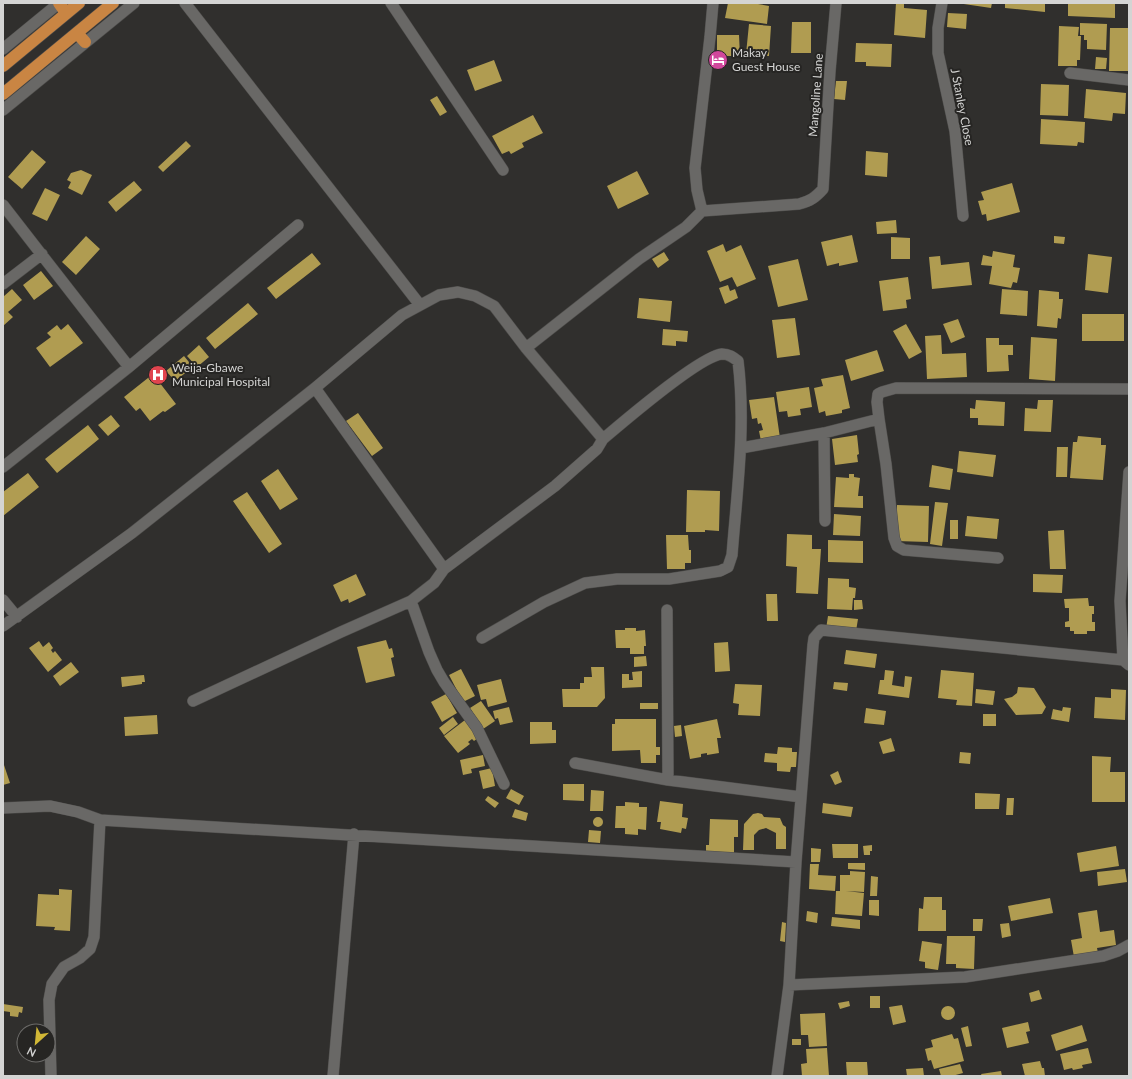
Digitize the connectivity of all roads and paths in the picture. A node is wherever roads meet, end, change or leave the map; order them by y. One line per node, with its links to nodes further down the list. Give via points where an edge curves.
1 (59, 3): 10 (highway); 13 (street)
2 (79, 3): 10 (highway)
3 (113, 3): 11 (highway)
4 (134, 3): 12 (street)
5 (185, 3): 26 (street)
6 (391, 3): 19 (street)
7 (713, 3): 21 (street, via 695,168)
8 (836, 3): 21 (street, Mangoline Lane, via 823,189 816,198 799,204)
9 (942, 3): 22 (street, J Stanley Close, via 938,53 955,131)
10 (66, 13): 14 (highway)
11 (77, 33): 12 (highway); 17 (highway)
12 (85, 42): 18 (street)
13 (3, 49)
14 (3, 66)
15 (1070, 73): 16 (street)
16 (1129, 80)
17 (3, 94)
18 (3, 110)
19 (503, 170)
20 (3, 205): 24 (street)
21 (702, 211): 27 (street, via 686,227 639,259)
22 (963, 216)
23 (298, 225): 28 (street)
24 (42, 254): 25 (street); 28 (street)
25 (3, 284)
26 (420, 305): 27 (street, via 439,295 458,292 475,296 494,306); 29 (street, via 402,315)
27 (526, 348): 33 (street)
28 (129, 366): 35 (street)
29 (315, 388): 39 (street); 43 (street, via 132,533)
30 (1129, 389): 31 (street, via 896,388 878,394 876,402)
31 (880, 419): 32 (street); 38 (street, via 897,546 904,550)
32 (824, 433): 34 (street); 37 (street)
33 (603, 439): 34 (street, via 684,374 721,354 738,361); 39 (street, via 597,449 555,486)
34 (740, 448): 45 (street, via 732,555 728,567 720,571 669,579 617,579 585,583 544,602)
35 (3, 467)
36 (1129, 472): 46 (street, via 1120,600)
37 (825, 521)
38 (998, 558)
39 (444, 569): 41 (street, via 434,583)
40 (3, 600): 43 (street)
41 (410, 601): 47 (street); 50 (street, via 437,670 477,728)
42 (667, 610): 49 (street)
43 (17, 617): 44 (street)
44 (3, 626)
45 (482, 638)
46 (1126, 662): 51 (street, via 821,630 812,645)
47 (193, 701)
48 (575, 764): 49 (street)
49 (668, 780): 51 (street)
50 (504, 784)
51 (801, 797): 55 (street)
52 (3, 808): 53 (street, via 50,806)
53 (100, 820): 54 (street); 58 (street, via 94,937 90,950 64,967 52,984 49,1000)
54 (354, 834): 55 (street); 59 (street)
55 (796, 862): 57 (street)
56 (1129, 945): 57 (street, via 1104,956 965,977)
57 (789, 985): 60 (street)
58 (51, 1076)
59 (333, 1076)
60 (776, 1076)

